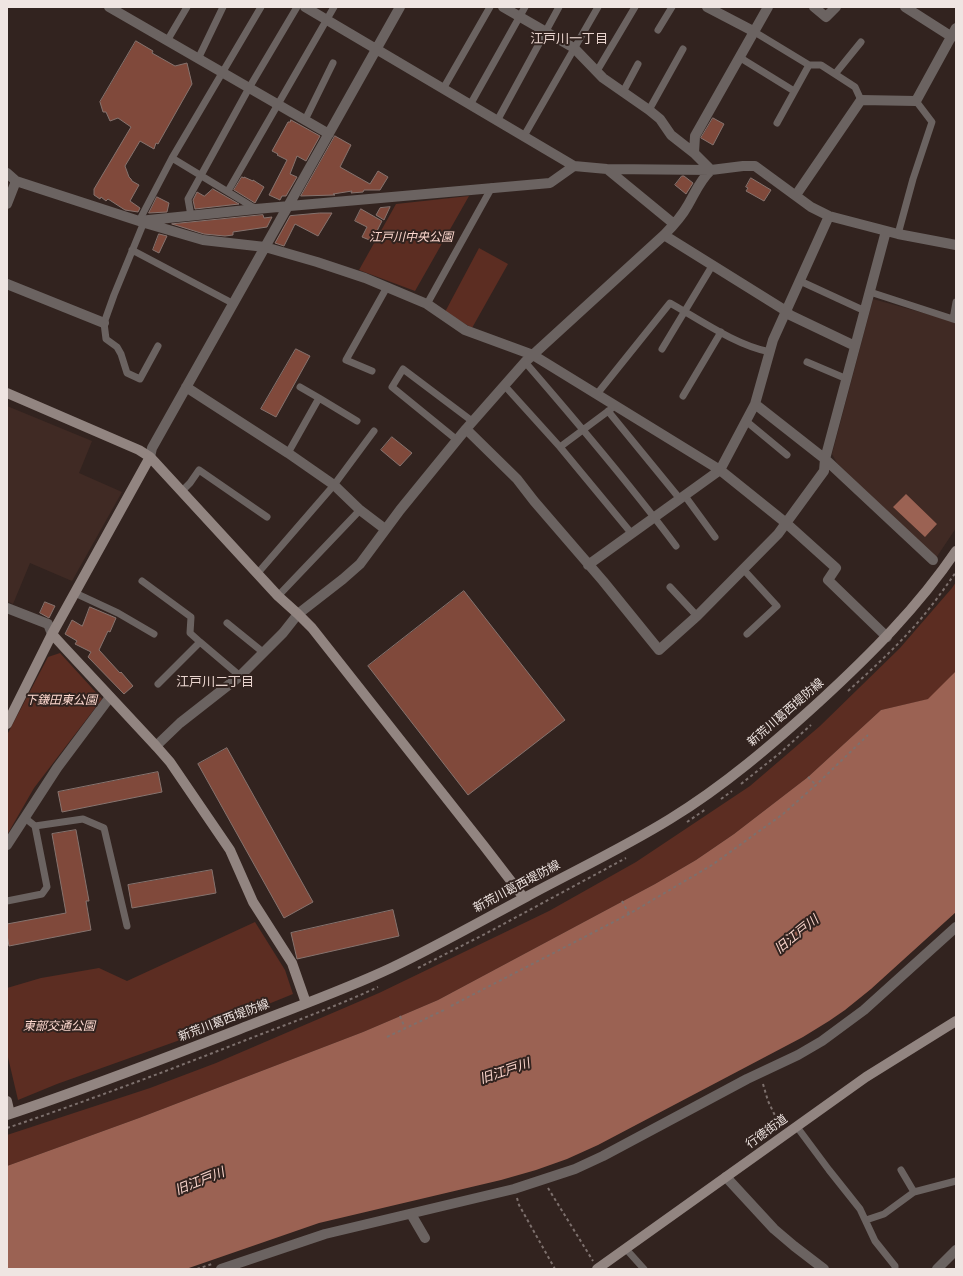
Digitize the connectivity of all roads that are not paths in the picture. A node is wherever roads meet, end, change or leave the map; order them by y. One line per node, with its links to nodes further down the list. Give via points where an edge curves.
1 (187, 7): 27 (lane)
2 (223, 7): 33 (lane)
3 (261, 7): 38 (lane)
4 (297, 7): 40 (lane)
5 (304, 7): 22 (street)
6 (334, 7): 22 (lane)
7 (400, 7): 31 (street)
8 (490, 7): 41 (lane)
9 (503, 7): 21 (street)
10 (525, 7): 21 (lane)
11 (559, 7): 24 (lane)
12 (598, 7): 29 (lane)
13 (635, 7): 37 (lane)
14 (672, 7): 23 (lane)
15 (708, 7): 25 (street)
16 (768, 7): 25 (street)
17 (814, 7): 18 (street, via 826,17)
18 (836, 7)
19 (905, 7): 26 (street)
20 (112, 8): 27 (street)
21 (520, 17): 24 (street); 47 (lane)
22 (326, 20): 31 (street); 46 (lane)
23 (658, 30)
24 (545, 31): 29 (street); 50 (lane)
25 (753, 31): 32 (street); 36 (lane)
26 (954, 35): 45 (street)
27 (167, 40): 33 (street)
28 (861, 42): 39 (lane)
29 (574, 48): 37 (street); 53 (lane)
30 (683, 49): 48 (lane)
31 (376, 50): 41 (street); 52 (street)
32 (739, 57): 42 (lane); 54 (street, via 694,136)
33 (198, 59): 38 (street)
34 (333, 63): 49 (lane)
35 (638, 64): 43 (lane)
36 (809, 64): 39 (lane, via 821,65); 42 (lane)
37 (597, 71): 43 (street)
38 (222, 72): 40 (street); 55 (lane)
39 (835, 74): 44 (lane, via 855,87)
40 (249, 88): 46 (street); 60 (lane)
41 (443, 89): 47 (street)
42 (794, 91): 51 (lane)
43 (623, 92): 48 (street)
44 (861, 100): 45 (street); 64 (street)
45 (916, 101): 73 (lane, via 932,122)
46 (278, 104): 49 (street); 63 (lane)
47 (470, 105): 50 (street)
48 (648, 110): 54 (street, via 660,119 671,135)
49 (305, 120): 52 (street)
50 (497, 120): 53 (street)
51 (777, 123)
52 (329, 134): 66 (street)
53 (524, 136): 56 (street)
54 (694, 153): 58 (street)
55 (172, 158): 60 (lane); 70 (lane)
56 (574, 166): 57 (street); 62 (street, via 550,183)
57 (607, 169): 58 (street); 71 (street)
58 (711, 170): 64 (street, via 755,166); 71 (street, via 704,176 687,207)
59 (7, 173): 61 (street)
60 (201, 176): 63 (lane); 68 (lane, via 188,199)
61 (16, 181): 65 (street); 70 (street)
62 (492, 188): 66 (street); 85 (lane)
63 (228, 191): 67 (lane)
64 (796, 195): 69 (street, via 811,207)
65 (7, 204)
66 (288, 206): 67 (street); 76 (street)
67 (256, 208): 68 (street)
68 (191, 216): 70 (street)
69 (830, 216): 72 (street); 79 (street)
70 (142, 222): 76 (street, via 203,240); 77 (lane)
71 (674, 224): 74 (street)
72 (886, 231): 73 (street); 82 (street)
73 (898, 234): 75 (street)
74 (664, 235): 78 (street); 96 (street)
75 (956, 245)
76 (265, 247): 81 (street); 84 (street)
77 (132, 250): 84 (lane); 90 (lane)
78 (712, 266): 86 (street); 88 (lane)
79 (800, 281): 86 (street); 87 (lane)
80 (7, 284): 90 (street)
81 (387, 287): 85 (street); 98 (lane, via 346,360)
82 (870, 292): 87 (street); 89 (lane)
83 (956, 302): 89 (lane)
84 (234, 304): 101 (street)
85 (427, 304): 96 (street, via 465,330)
86 (786, 311): 93 (street); 95 (street)
87 (866, 311): 93 (street)
88 (686, 312): 91 (lane); 94 (lane); 104 (lane, via 670,303)
89 (954, 319)
90 (104, 323): 92 (lane, via 106,338 117,347 127,373 140,379)
91 (721, 332): 95 (lane, via 734,340); 105 (lane)
92 (158, 346)
93 (855, 346): 99 (street)
94 (662, 349)
95 (770, 352): 107 (street)
96 (529, 358): 100 (street); 104 (street); 113 (lane)
97 (807, 362): 99 (lane)
98 (372, 371)
99 (847, 379): 120 (street)
100 (504, 385): 110 (street); 116 (lane)
101 (186, 387): 117 (street); 119 (street, via 152,448)
102 (300, 387): 106 (lane)
103 (7, 393): 119 (street)
104 (597, 394): 108 (street)
105 (683, 396)
106 (319, 398): 109 (lane); 117 (lane)
107 (755, 404): 111 (street); 120 (street)
108 (612, 408): 113 (lane); 121 (street); 124 (lane)
109 (357, 421)
110 (472, 421): 112 (street); 115 (lane, via 403,369 392,387)
111 (746, 421): 118 (lane); 121 (street)
112 (466, 429): 115 (street); 135 (street, via 517,479)
113 (584, 429): 116 (lane); 127 (lane)
114 (374, 431): 122 (lane)
115 (457, 440): 129 (street)
116 (560, 447): 130 (lane)
117 (288, 453): 122 (street)
118 (787, 455)
119 (150, 457): 123 (street); 140 (street)
120 (825, 459): 128 (street, via 824,471); 134 (street)
121 (720, 470): 124 (street); 128 (street)
122 (334, 485): 125 (street); 137 (lane)
123 (182, 491): 126 (lane, via 199,470); 137 (street)
124 (682, 497): 127 (street); 131 (lane)
125 (360, 510): 129 (street); 141 (lane)
126 (267, 517)
127 (655, 517): 130 (street); 132 (lane)
128 (786, 524): 136 (street); 149 (street, via 836,568 828,580)
129 (384, 529): 143 (street, via 360,564)
130 (632, 534): 135 (street)
131 (715, 537)
132 (676, 546)
133 (956, 551): 149 (street, 新荒川葛西堤防線, via 928,589)
134 (933, 560)
135 (588, 565): 144 (street, via 660,650)
136 (743, 569): 144 (street); 148 (lane, via 777,606)
137 (257, 574): 141 (street)
138 (142, 581): 150 (lane, via 191,617 190,633)
139 (670, 587): 144 (lane)
140 (75, 594): 146 (street); 147 (lane, via 118,613)
141 (278, 596): 143 (street)
142 (7, 608): 146 (street, via 48,624)
143 (298, 614): 151 (street); 160 (street, via 354,680)
144 (697, 616)
145 (227, 623): 151 (lane)
146 (52, 634): 154 (street); 155 (street)
147 (154, 634)
148 (747, 634)
149 (887, 636): 160 (street, 新荒川葛西堤防線, via 782,736 713,791 634,840)
150 (200, 642): 152 (lane); 153 (lane)
151 (264, 653): 152 (street)
152 (240, 676): 156 (street, via 180,723)
153 (158, 684)
154 (110, 697): 156 (street); 157 (street, via 57,768)
155 (8, 717)
156 (156, 746): 164 (street, via 170,762 230,850 253,902 292,962)
157 (25, 818): 158 (lane); 159 (street)
158 (35, 826): 161 (lane, via 47,887 42,894); 162 (lane, via 83,819 104,828)
159 (7, 844)
160 (524, 898): 164 (street, 新荒川葛西堤防線, via 417,955)
161 (7, 901)
162 (127, 926)
163 (956, 927): 173 (street, via 864,1010 798,1055 575,1169 514,1189)
164 (306, 1003): 167 (street, 新荒川葛西堤防線, via 181,1052)
165 (956, 1021): 168 (street, 行徳街道, via 866,1077)
166 (7, 1101): 167 (street)
167 (9, 1114)
168 (797, 1126): 170 (street, 行徳街道); 174 (lane, via 860,1208)
169 (901, 1170): 172 (lane)
170 (726, 1177): 176 (street, 行徳街道); 181 (street, via 774,1229)
171 (956, 1181): 172 (lane)
172 (914, 1192): 174 (lane, via 884,1214)
173 (411, 1214): 175 (street); 178 (street, via 325,1234)
174 (866, 1220): 182 (lane, via 875,1241)
175 (425, 1238)
176 (626, 1249): 179 (street, 行徳街道); 180 (lane)
177 (956, 1250): 183 (street)
178 (218, 1266)
179 (601, 1268)
180 (644, 1269)
181 (824, 1269)
182 (895, 1269)
183 (936, 1269)

